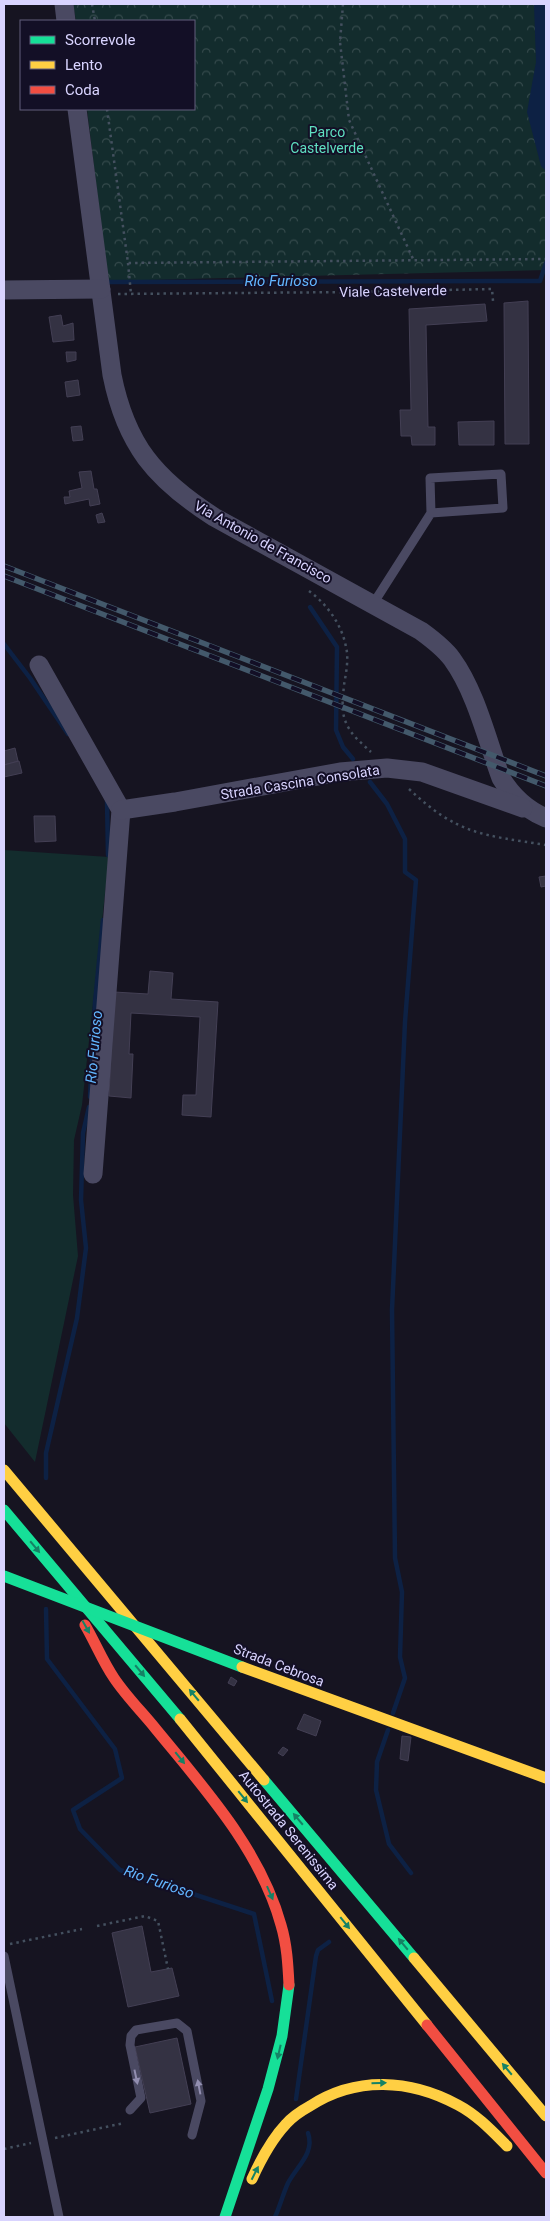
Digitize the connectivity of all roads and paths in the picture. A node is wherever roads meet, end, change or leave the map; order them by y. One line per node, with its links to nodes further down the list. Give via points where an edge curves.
1 (64, 4): 4 (street)
2 (92, 4): 5 (path)
3 (343, 4): 9 (path, via 340,42 348,120)
4 (66, 20)
5 (95, 20)
6 (77, 110): 11 (street, Via Antonio de Francisco)
7 (107, 110): 10 (path)
8 (546, 259): 9 (path)
9 (414, 262): 10 (path)
10 (128, 263): 13 (path, Viale Castelverde, via 131,294 492,289)
11 (101, 289): 12 (street); 15 (street, Via Antonio de Francisco, via 112,375 120,408 132,438 155,470 191,502 214,517)
12 (4, 290)
13 (493, 301)
14 (431, 513): 14 (lane, via 430,478 501,474 503,508); 15 (lane)
15 (374, 604): 18 (street, Via Antonio de Francisco, via 420,631 452,659 471,693 501,778 514,797)
16 (39, 665): 17 (street)
17 (121, 810): 18 (street, Strada Cascina Consolata, via 340,772 387,768 422,772); 19 (street)
18 (540, 815)
19 (93, 1174)
20 (4, 1470): 31 (main road, Autostrada Serenissima, one-way to 20)
21 (4, 1510): 22 (main road, Autostrada Serenissima, one-way to 22)
22 (54, 1569): 39 (main road, Autostrada Serenissima, one-way to 39, via 191,1733); 42 (main road, one-way to 42, via 114,1678 208,1792 238,1835 262,1875 282,1927 289,1989 282,2036 268,2089)
23 (4, 1576): 24 (main road, Strada Cebrosa, bridge, via 316,1695)
24 (546, 1778)
25 (97, 1926): 29 (path, via 145,1916 158,1921)
26 (82, 1929): 27 (path)
27 (10, 1944)
28 (4, 1956): 41 (lane)
29 (168, 1969)
30 (130, 2110): 33 (lane, one-way to 30, via 202,2101 187,2031 178,2023 136,2030 131,2036 140,2098)
31 (544, 2112)
32 (124, 2123): 34 (path)
33 (192, 2134)
34 (52, 2138)
35 (35, 2142): 36 (path)
36 (4, 2149)
37 (517, 2157): 43 (main road, one-way to 37, via 255,2172 279,2132 293,2117 331,2093 346,2088 384,2082 418,2086 434,2092 451,2100 486,2126)
38 (529, 2170): 40 (main road)
39 (546, 2173)
40 (546, 2187)
41 (59, 2217)
42 (225, 2217)
43 (236, 2217)

